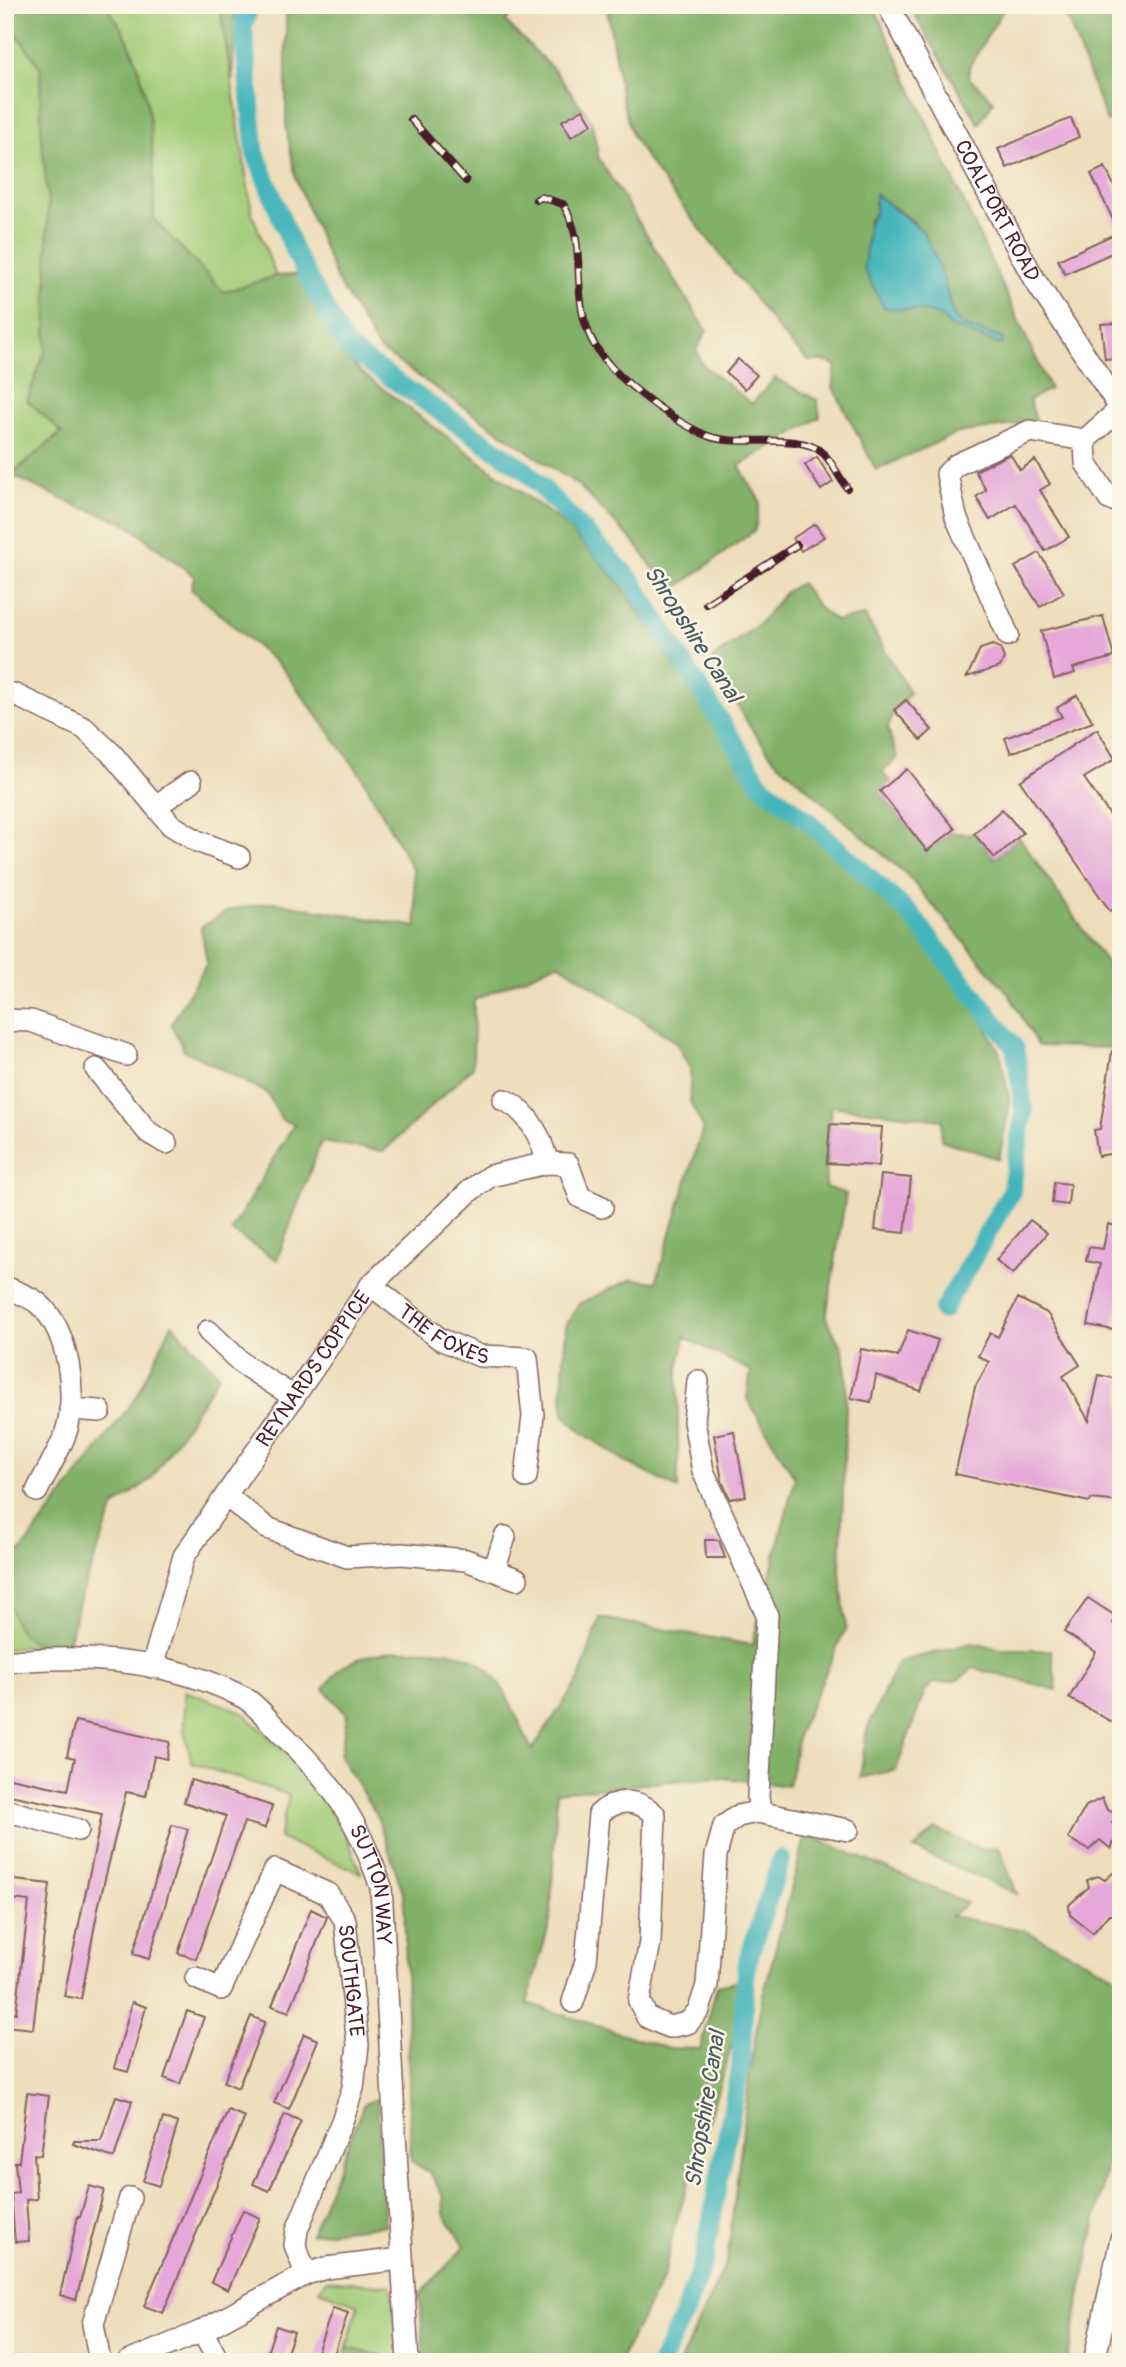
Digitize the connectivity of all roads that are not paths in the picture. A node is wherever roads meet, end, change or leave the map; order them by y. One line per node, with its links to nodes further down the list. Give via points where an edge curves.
1 (888, 5): 2 (street, COALPORT ROAD, via 1034,279)
2 (1121, 409): 3 (street)
3 (1085, 440): 4 (street, via 1086,463 1108,499); 5 (street, via 1031,431 956,465 947,474 956,517)
4 (1121, 502)
5 (1008, 635)
6 (5, 694): 8 (street, via 84,728)
7 (191, 782): 8 (street)
8 (156, 806): 9 (street, via 171,825 197,841)
9 (239, 857)
10 (5, 1020): 11 (street, via 31,1021)
11 (103, 1046): 12 (street); 14 (street, via 95,1073 148,1132)
12 (126, 1055)
13 (504, 1100): 15 (street, via 521,1111)
14 (166, 1143)
15 (552, 1156): 16 (street, via 579,1197); 17 (street, REYNARDS COPPICE, via 491,1176 471,1190)
16 (602, 1207)
17 (371, 1285): 21 (street, REYNARDS COPPICE); 24 (street, THE FOXES, via 440,1339 480,1356 527,1358 533,1416)
18 (5, 1287): 22 (street, via 39,1304 52,1321 67,1367)
19 (208, 1331): 21 (street, via 244,1365)
20 (698, 1381): 33 (street, via 694,1421 703,1471 767,1615)
21 (294, 1397): 26 (street, REYNARDS COPPICE)
22 (70, 1409): 23 (street); 25 (street, via 66,1432)
23 (100, 1411)
24 (526, 1477)
25 (37, 1491)
26 (226, 1496): 28 (street, via 267,1528 347,1557 402,1554 453,1559); 31 (street, REYNARDS COPPICE, via 184,1556)
27 (505, 1537): 28 (street)
28 (494, 1570): 29 (street)
29 (517, 1579)
30 (5, 1662): 31 (street, SUTTON WAY, via 93,1657)
31 (152, 1667): 40 (street, SUTTON WAY, via 199,1678 246,1699 302,1752 343,1801 368,1848 381,1887)
32 (5, 1810): 34 (street)
33 (760, 1812): 35 (street); 37 (street, via 738,1816 724,1826 716,1855 707,1984 699,2010 688,2023 669,2027 647,2017 639,2001 650,1942 655,1815 645,1805 627,1801 610,1804 599,1814 586,1961)
34 (78, 1830)
35 (848, 1830)
36 (196, 1978): 41 (street, SOUTHGATE, via 221,1989 275,1870 328,1894 345,1920 357,2033 355,2077 297,2230 295,2245)
37 (573, 2002)
38 (130, 2198): 43 (street, via 93,2324)
39 (1121, 2239): 47 (street)
40 (401, 2259): 41 (street); 46 (street, SUTTON WAY)
41 (306, 2274): 42 (street)
42 (202, 2331): 44 (street); 45 (street)
43 (100, 2362)
44 (128, 2362)
45 (219, 2362)
46 (408, 2362)
47 (1094, 2362)

